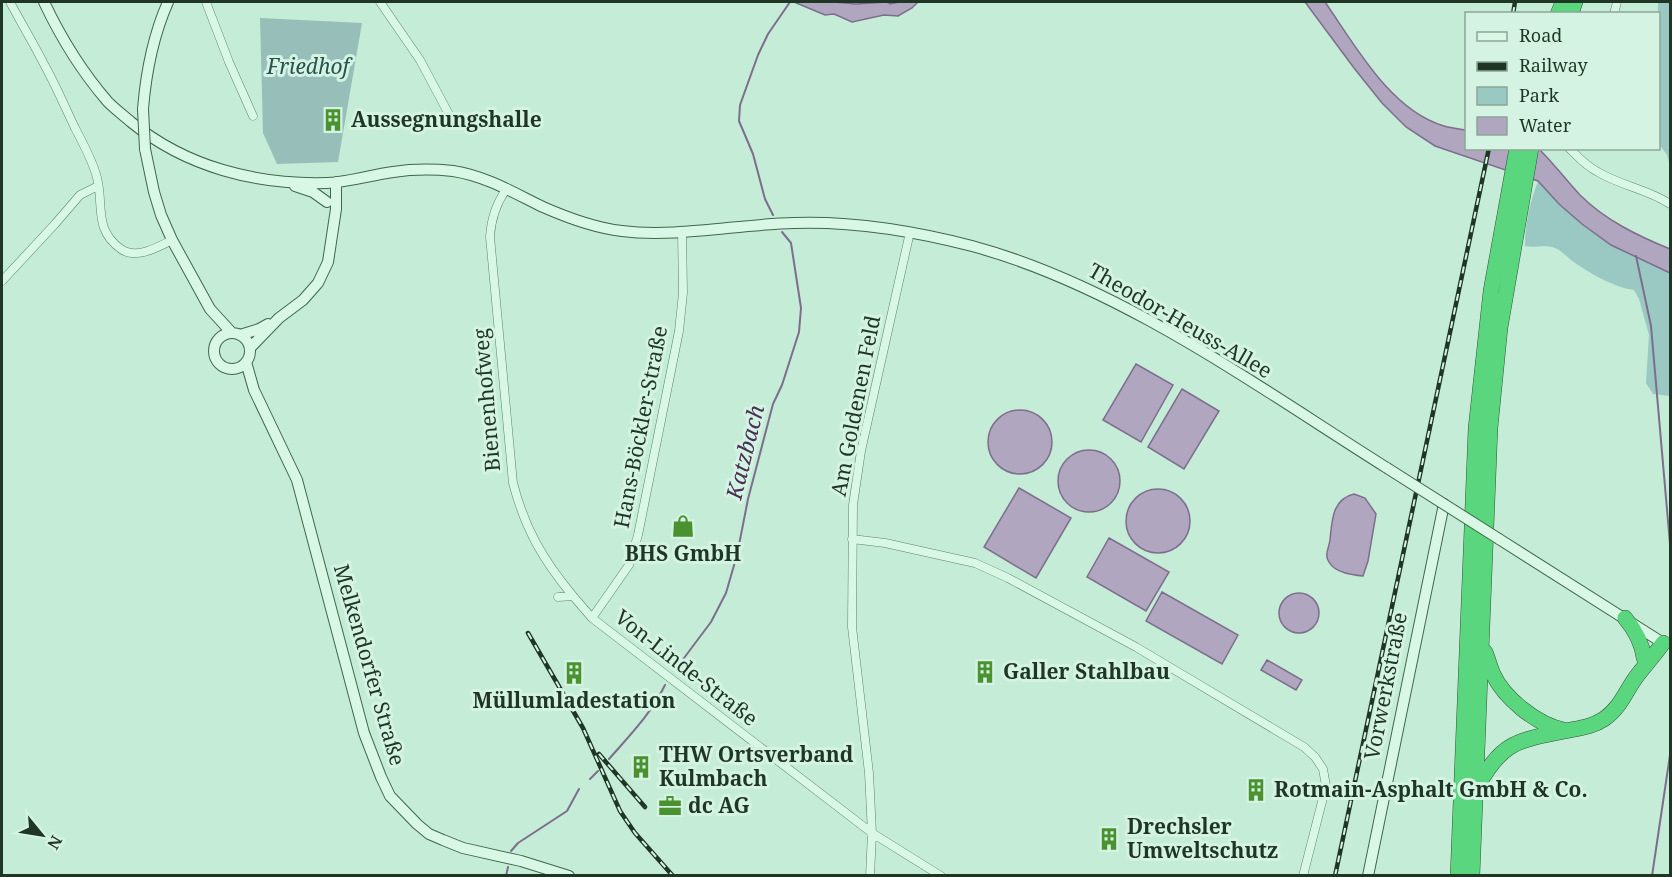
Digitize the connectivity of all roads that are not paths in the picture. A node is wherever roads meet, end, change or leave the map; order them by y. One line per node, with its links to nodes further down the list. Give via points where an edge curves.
1 (10, 2): 14 (street, via 84,146)
2 (44, 2): 11 (main road, via 83,70 111,105 149,136 203,164)
3 (168, 2): 21 (main road, bridge, via 146,74 143,109 145,149 154,192)
4 (206, 2): 6 (street)
5 (380, 2): 7 (street, via 420,60)
6 (254, 116)
7 (453, 122)
8 (1517, 150): 13 (highway)
9 (1530, 150): 13 (highway)
10 (1571, 150): 17 (street, via 1599,173)
11 (286, 182): 12 (main road, Theodor-Heuss-Allee); 16 (main road)
12 (331, 182): 15 (main road, Theodor-Heuss-Allee, via 397,171 435,170 457,172); 16 (main road); 18 (main road, via 337,201)
13 (1517, 183): 31 (highway, via 1498,292 1500,328)
14 (98, 186): 21 (street, via 104,230 122,250 148,251); 22 (street, via 80,195)
15 (507, 188): 19 (main road, Theodor-Heuss-Allee, via 589,224 622,231); 34 (street, Bienenhofweg, via 490,237 513,483 532,537 549,567)
16 (327, 202): 18 (main road)
17 (1671, 204)
18 (333, 223): 24 (main road, via 328,262 318,283)
19 (682, 231): 20 (main road, Theodor-Heuss-Allee, via 796,223); 36 (street, Hans-Böckler-Straße, via 679,331 638,535 629,564)
20 (910, 232): 32 (main road, Theodor-Heuss-Allee, bridge, via 1013,258 1126,308 1195,347); 33 (street, Am Goldenen Feld, via 861,451)
21 (172, 240): 23 (main road)
22 (2, 281)
23 (210, 309): 25 (main road); 26 (main road)
24 (279, 318): 25 (main road, via 259,329); 27 (main road)
25 (236, 334): 26 (main road); 27 (main road)
26 (218, 339): 29 (main road, via 216,359 223,367)
27 (250, 348): 28 (main road)
28 (246, 362): 29 (main road); 30 (main road, Melkendorfer Straße)
29 (234, 369): 30 (main road, Melkendorfer Straße)
30 (254, 390): 45 (main road, Melkendorfer Straße, via 297,480 364,733 390,796 429,834)
31 (1484, 423): 38 (highway); 43 (highway)
32 (1444, 504): 37 (main road, Theodor-Heuss-Allee, bridge); 50 (main road, Vorwerkstraße)
33 (852, 539): 44 (street, Am Goldenen Feld, via 852,627); 49 (street, via 975,563 1008,578 1156,659 1304,747 1323,769 1326,786)
34 (573, 596): 35 (street); 36 (street, Von-Linde-Straße)
35 (558, 597)
36 (592, 618): 44 (street, Von-Linde-Straße)
37 (1624, 618): 39 (main road, Theodor-Heuss-Allee); 40 (highway, via 1640,641)
38 (1482, 643): 41 (highway, via 1494,676 1517,705 1548,726); 42 (highway)
39 (1663, 643): 40 (highway)
40 (1642, 664): 41 (highway, via 1613,712 1584,728)
41 (1567, 731): 42 (highway, via 1513,743 1492,762)
42 (1475, 789): 53 (highway)
43 (1460, 831): 51 (highway); 52 (highway)
44 (872, 833): 47 (street, Am Goldenen Feld); 48 (street, Von-Linde-Straße)
45 (550, 873): 46 (main road, Melkendorfer Straße)
46 (569, 876)
47 (870, 876)
48 (941, 876)
49 (1302, 876)
50 (1368, 876)
51 (1448, 876)
52 (1458, 876)
53 (1472, 876)

